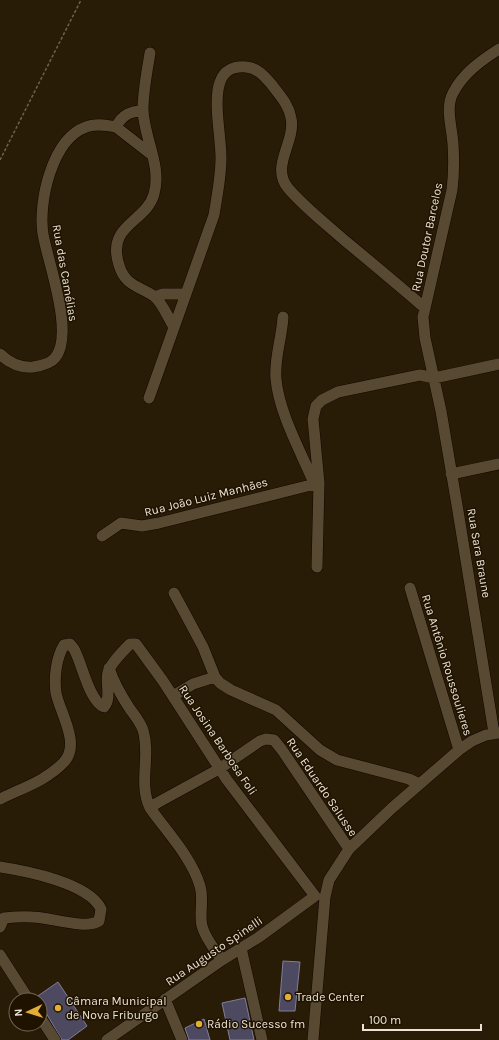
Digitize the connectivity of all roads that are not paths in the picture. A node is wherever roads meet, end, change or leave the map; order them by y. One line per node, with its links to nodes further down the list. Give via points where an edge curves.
1 (499, 49): 8 (street, Rua Doutor Barcelos, via 477,64 453,92 450,104 454,171 452,190)
2 (150, 53): 3 (street)
3 (143, 111): 4 (street, via 123,116); 5 (street)
4 (116, 126): 5 (street); 11 (street, Rua das Camélias, via 94,125 70,136 63,144 50,173 44,196 43,233 63,322 59,352 48,363 25,367 16,365)
5 (152, 155): 7 (street, via 156,178 151,203 122,231 117,246 117,257 121,271 132,285)
6 (185, 294): 7 (street, via 163,294); 8 (street, via 214,215 219,187 219,83 224,73 238,66 256,69 264,74 289,110 292,120 281,170 288,188 328,226); 10 (street)
7 (155, 297): 10 (street)
8 (425, 308): 13 (street, Rua Sara Braune, via 423,326)
9 (283, 317): 17 (street, via 275,371 277,387 284,413)
10 (174, 327): 14 (street)
11 (0, 354)
12 (499, 364): 13 (street)
13 (434, 378): 16 (street, Rua Sara Braune); 17 (street, via 420,375 397,379 338,392 322,400 316,406 313,419)
14 (149, 398)
15 (499, 464): 16 (street)
16 (451, 474): 25 (street, Rua Sara Braune)
17 (316, 483): 18 (street, Rua João Luiz Manhães, via 160,523 142,526 121,523); 19 (street)
18 (102, 536)
19 (317, 567)
20 (410, 588): 26 (street, Rua Antônio Roussoulieres)
21 (174, 593): 23 (street, via 203,647)
22 (109, 668): 24 (street, Rua Josina Barbosa Foli, via 127,647 132,644 138,645); 29 (street, via 106,681 107,701 105,706 102,706 91,693 74,649 70,644 64,644 55,684 68,728 70,755 59,767 40,780); 30 (street, via 143,730 146,747 145,792)
23 (215, 677): 24 (street, via 193,684); 28 (street, via 231,690 276,710 320,750 337,760)
24 (173, 696): 27 (street, Rua Josina Barbosa Foli)
25 (497, 733): 26 (street, via 472,741)
26 (459, 750): 28 (street)
27 (219, 769): 30 (street, Rua Eduardo Salusse); 31 (street, Rua Eduardo Salusse, via 260,741 266,738 274,740); 33 (street, Rua Josina Barbosa Foli)
28 (419, 784): 31 (street)
29 (0, 799)
30 (150, 808): 37 (street, via 188,859 195,873 202,896 202,925)
31 (349, 849): 33 (street)
32 (0, 867): 34 (street, via 40,874 65,883 94,900 101,909 99,921 95,924 78,924 31,916)
33 (320, 897): 35 (street, Rua Augusto Spinelli); 45 (street)
34 (1, 920)
35 (241, 948): 37 (street, Rua Augusto Spinelli); 44 (street)
36 (0, 955): 38 (street)
37 (222, 960): 39 (street, Rua Augusto Spinelli)
38 (24, 992)
39 (165, 999): 42 (street, Rua Augusto Spinelli); 43 (street)
40 (48, 1029): 41 (street)
41 (55, 1040)
42 (107, 1040)
43 (182, 1040)
44 (262, 1040)
45 (313, 1040)

